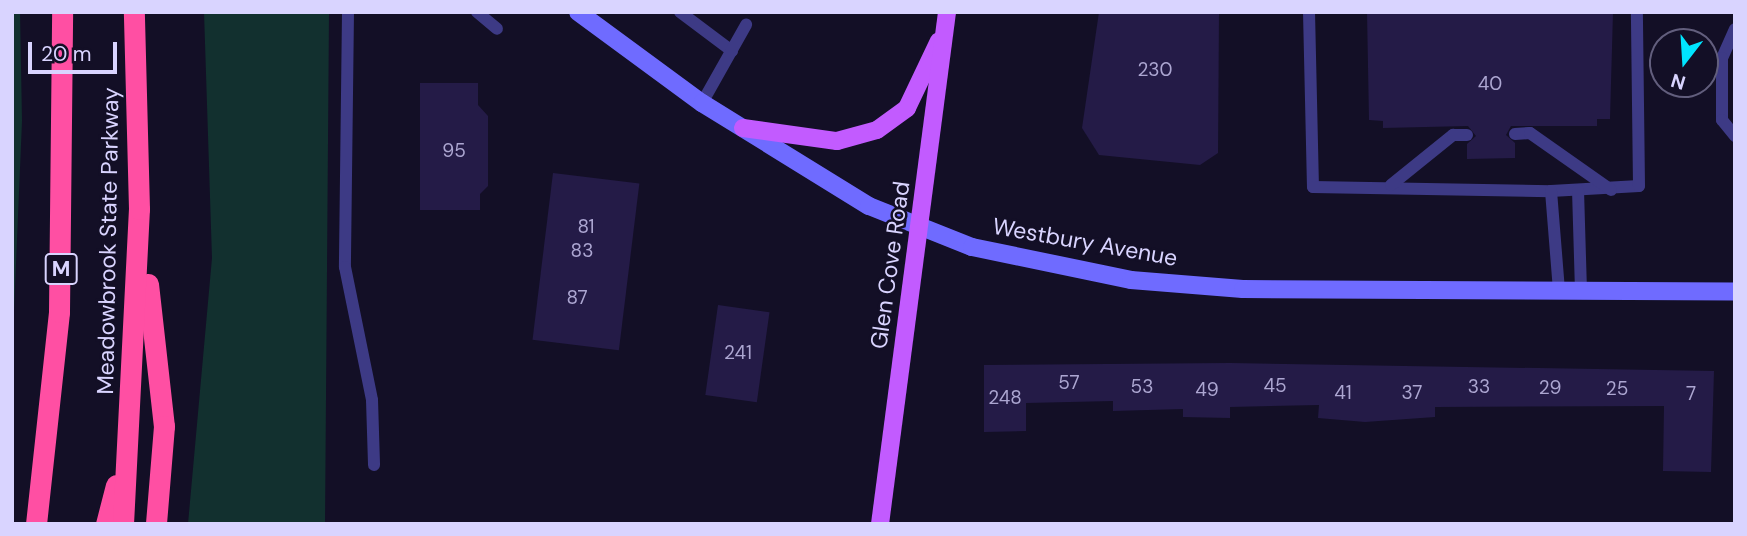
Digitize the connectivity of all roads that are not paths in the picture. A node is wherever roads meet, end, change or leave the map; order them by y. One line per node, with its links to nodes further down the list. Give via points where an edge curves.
1 (62, 12): 30 (highway, Meadowbrook State Parkway / M, via 60,284)
2 (134, 12): 23 (highway, Meadowbrook State Parkway)
3 (348, 12): 29 (lane, via 345,267 372,400)
4 (477, 12): 11 (lane)
5 (578, 12): 14 (main road, Westbury Avenue)
6 (680, 12): 13 (lane)
7 (1310, 12): 19 (lane, via 1313,187)
8 (1637, 12): 21 (lane, via 1639,186)
9 (946, 20): 15 (main road, via 906,108 877,130 837,141); 24 (main road, Glen Cove Road)
10 (746, 25): 13 (lane)
11 (497, 29)
12 (1735, 29): 18 (lane, via 1723,58 1722,83 1722,120)
13 (732, 51): 14 (lane)
14 (702, 103): 15 (main road, Westbury Avenue)
15 (743, 128): 24 (main road, Westbury Avenue)
16 (1516, 134): 21 (lane, via 1530,134)
17 (1467, 135): 19 (lane, via 1453,135)
18 (1735, 136)
19 (1391, 184): 22 (lane)
20 (1578, 190): 21 (lane); 22 (lane); 26 (lane)
21 (1611, 190)
22 (1551, 191): 25 (lane)
23 (139, 209): 28 (highway, Meadowbrook State Parkway); 33 (highway, via 164,426)
24 (919, 231): 25 (main road, Westbury Avenue, via 1131,280 1243,289); 34 (main road, Glen Cove Road)
25 (1559, 290): 26 (main road, Westbury Avenue)
26 (1581, 291): 27 (main road, Westbury Avenue)
27 (1735, 292)
28 (129, 429): 31 (highway); 32 (highway)
29 (374, 466)
30 (36, 524)
31 (106, 524)
32 (123, 524)
33 (156, 524)
34 (880, 524)

